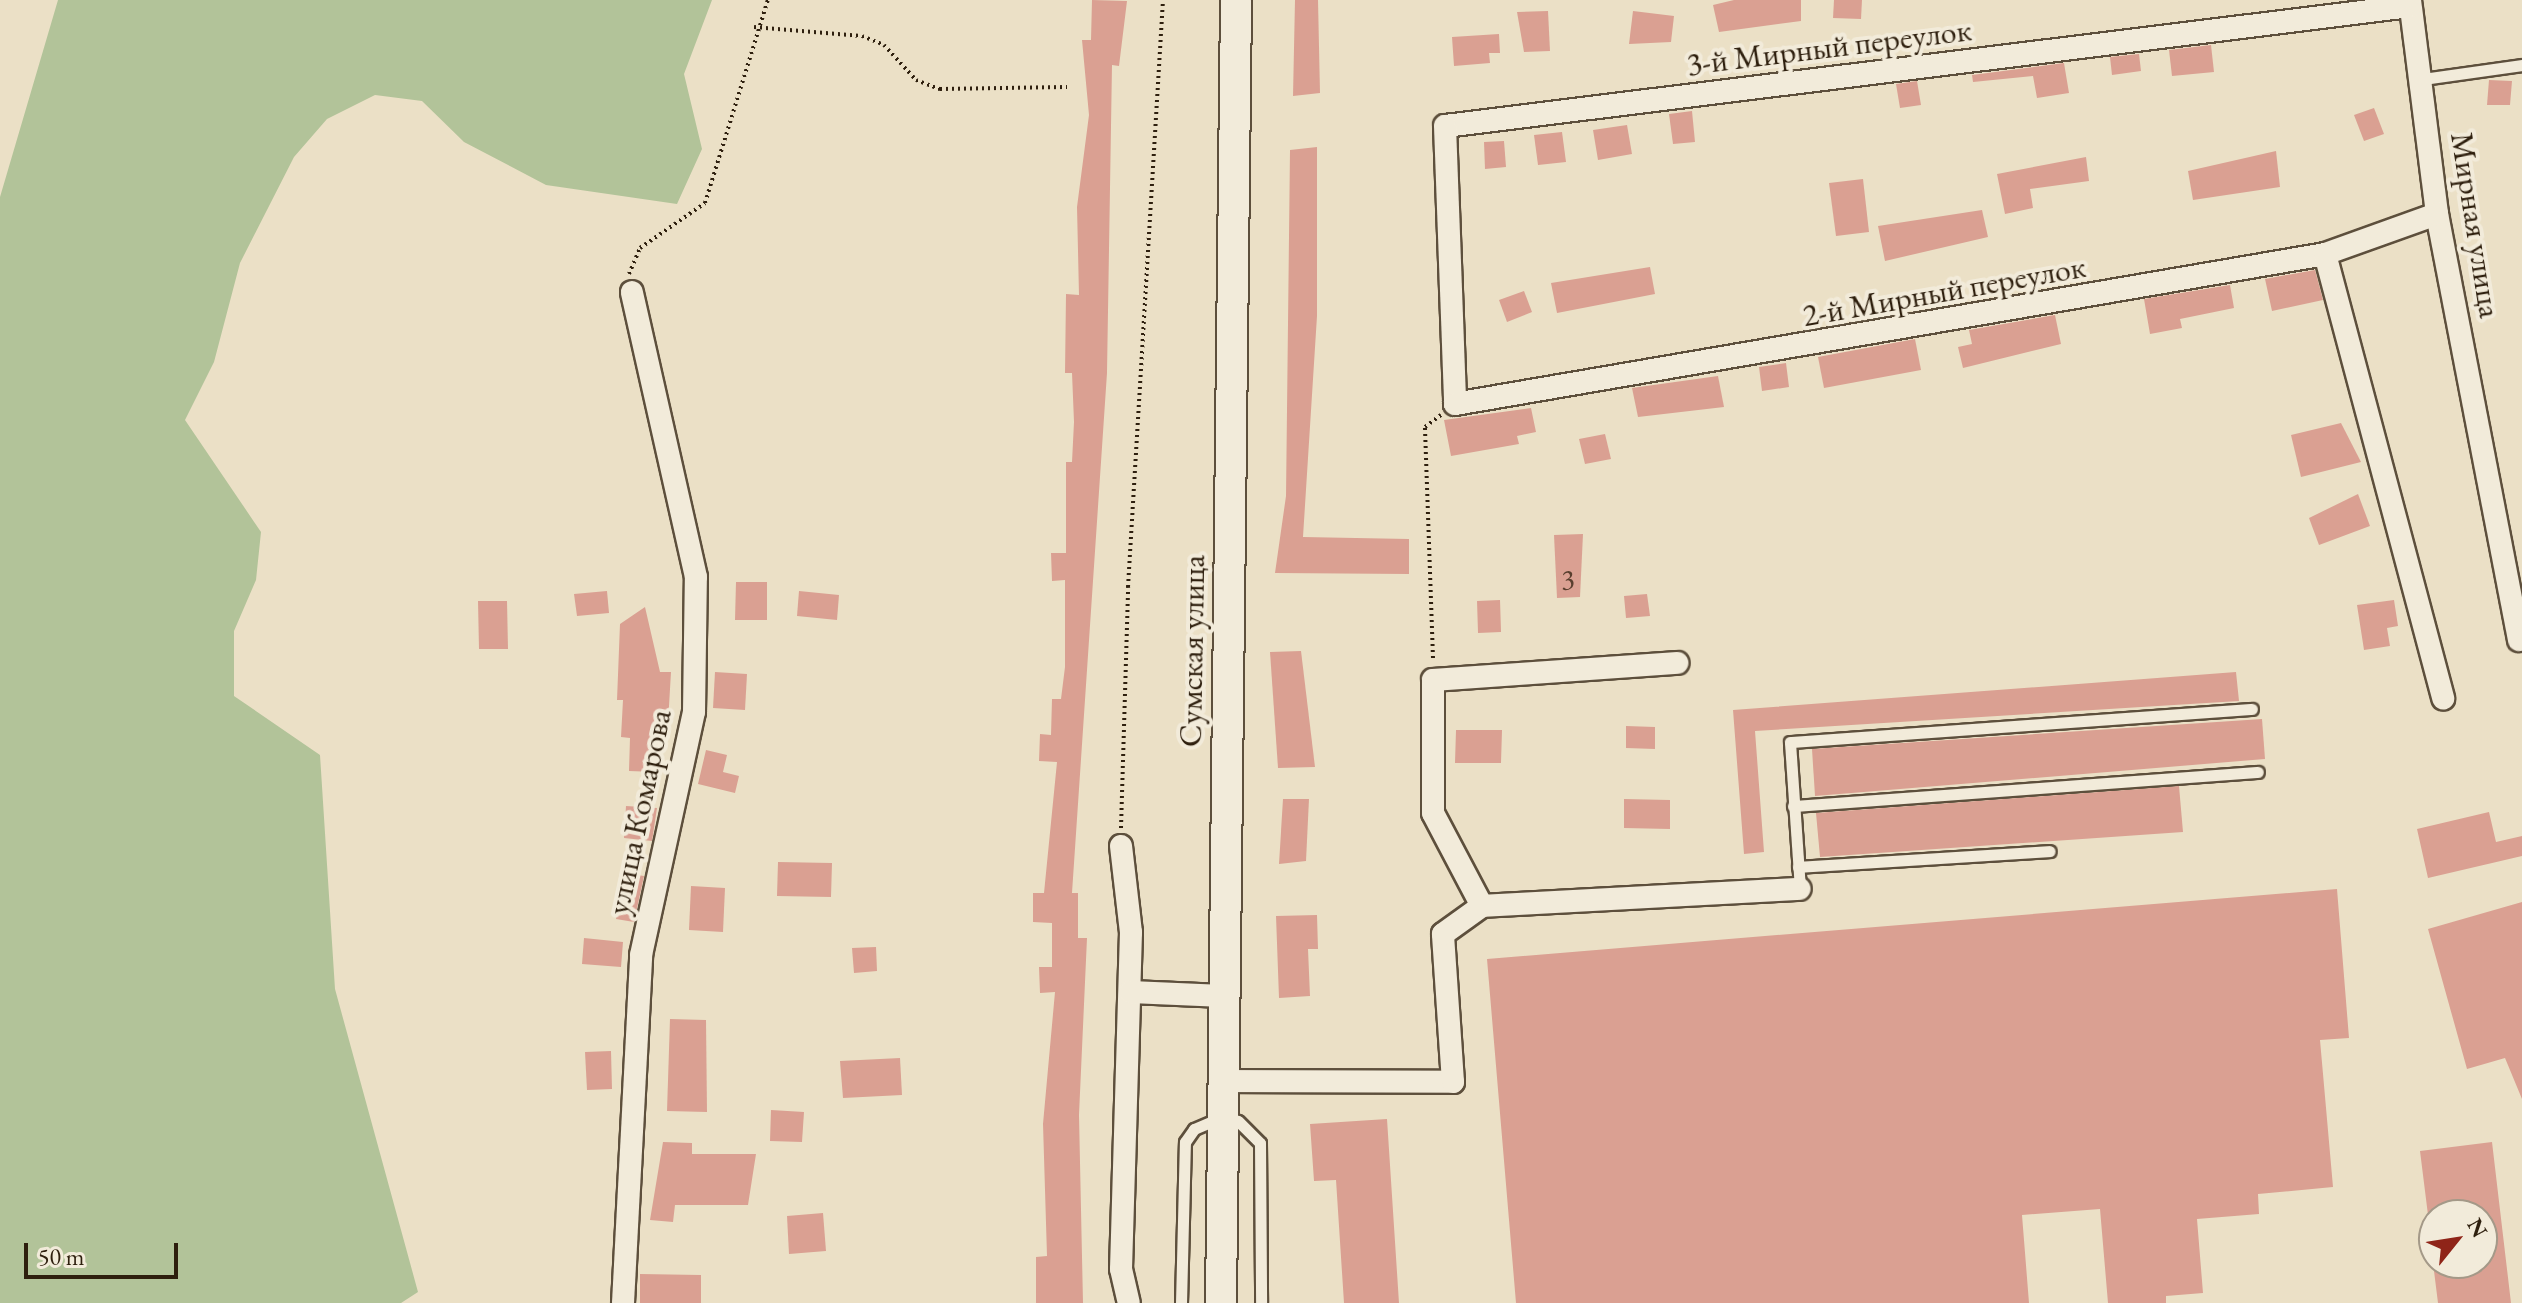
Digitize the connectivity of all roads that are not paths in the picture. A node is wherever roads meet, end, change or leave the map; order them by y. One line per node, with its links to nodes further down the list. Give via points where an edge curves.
1 (1236, 0): 20 (main road, Сумская улица)
2 (2410, 3): 4 (street, Мирная улица); 8 (street, 3-й Мирный переулок, via 1445,126)
3 (2522, 65): 4 (lane)
4 (2423, 79): 5 (street, Мирная улица)
5 (2437, 214): 6 (street, 2-й Мирный переулок); 9 (street, Мирная улица)
6 (2325, 254): 8 (street, 2-й Мирный переулок, via 1738,361); 11 (street)
7 (632, 292): 23 (street, улица Комарова, via 696,577 694,712 641,955)
8 (1455, 404)
9 (2520, 644)
10 (1677, 663): 18 (street, via 1433,680 1433,813)
11 (2443, 699)
12 (2252, 709): 14 (lane, via 1790,742)
13 (2258, 772): 14 (lane)
14 (1793, 806): 17 (lane)
15 (1121, 846): 19 (street)
16 (2049, 851): 17 (lane)
17 (1799, 878): 18 (street)
18 (1482, 906): 21 (street, via 1443,934 1453,1082)
19 (1130, 992): 20 (street); 24 (street, via 1121,1269)
20 (1224, 996): 21 (main road, Сумская улица)
21 (1223, 1081): 22 (main road, Сумская улица)
22 (1222, 1117): 25 (lane, via 1194,1129 1185,1142); 26 (main road, Сумская улица); 27 (lane, via 1251,1129 1260,1143)
23 (623, 1303)
24 (1129, 1303)
25 (1181, 1303)
26 (1221, 1303)
27 (1261, 1303)

